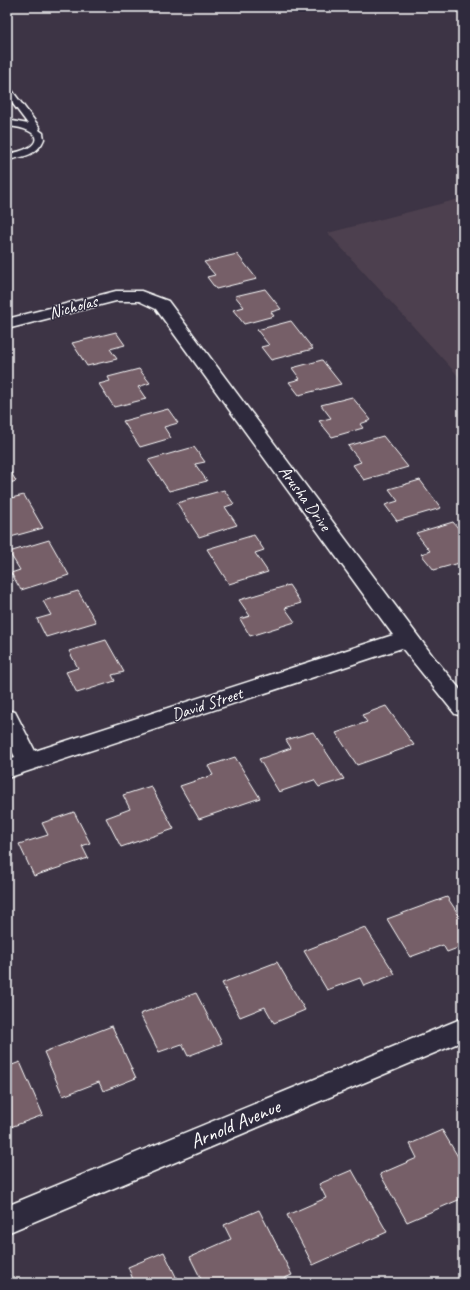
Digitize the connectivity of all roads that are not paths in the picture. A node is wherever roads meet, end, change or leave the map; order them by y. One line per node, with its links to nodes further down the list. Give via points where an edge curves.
1 (7, 90): 3 (lane)
2 (7, 123): 3 (lane, via 29,126)
3 (39, 133): 4 (lane, via 41,142 33,150)
4 (7, 158)
5 (141, 296): 6 (street, Nicholas, via 116,296); 7 (street, Arusha Drive, via 155,301 166,309)
6 (7, 324)
7 (407, 638): 8 (street, Arusha Drive); 10 (street, David Street)
8 (463, 708)
9 (7, 718): 10 (street)
10 (29, 762): 11 (street, David Street)
11 (7, 769)
12 (463, 1029): 13 (street, Arnold Avenue)
13 (7, 1220)

